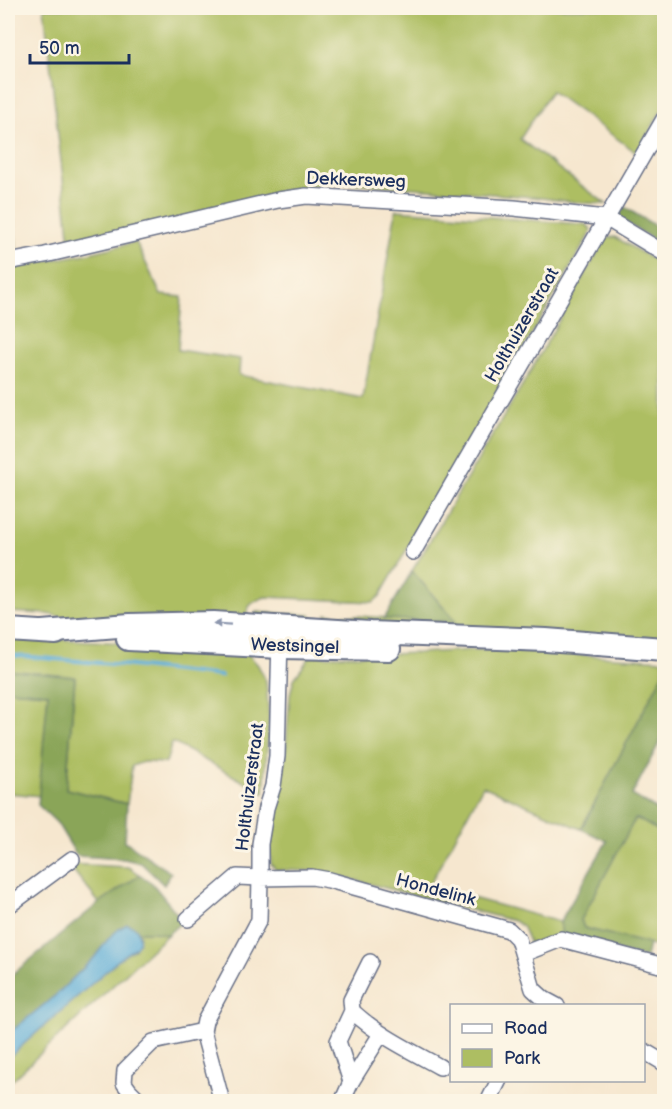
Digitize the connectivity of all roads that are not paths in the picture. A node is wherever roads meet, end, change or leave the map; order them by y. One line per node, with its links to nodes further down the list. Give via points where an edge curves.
1 (664, 118): 2 (street, Holthuizerstraat)
2 (606, 218): 3 (street, Dekkersweg); 4 (street, Dekkersweg, via 514,208 306,196); 5 (street, Holthuizerstraat)
3 (664, 253)
4 (8, 262)
5 (413, 552)
6 (8, 630): 7 (main road, Westsingel, via 123,639)
7 (280, 637): 8 (main road, Westsingel, via 417,650 546,640); 10 (street, Holthuizerstraat, via 277,756 260,844)
8 (664, 649)
9 (72, 859): 11 (street)
10 (260, 878): 12 (street, Hondelink, via 237,876); 13 (street, Hondelink, via 329,880 509,930); 18 (street, via 259,920)
11 (8, 906)
12 (188, 919)
13 (524, 954): 15 (street, via 561,939); 16 (street, Hondelink, via 533,988)
14 (370, 962): 17 (street, via 351,1000)
15 (664, 966)
16 (547, 1003)
17 (352, 1011): 19 (street); 23 (street, via 338,1041)
18 (202, 1031): 25 (street, via 153,1042 125,1070 124,1083); 26 (street)
19 (381, 1034): 22 (street); 23 (street)
20 (645, 1052): 21 (street)
21 (664, 1063)
22 (440, 1067)
23 (351, 1082): 27 (street)
24 (498, 1082): 28 (street)
25 (141, 1101)
26 (222, 1101)
27 (342, 1101)
28 (488, 1101)

